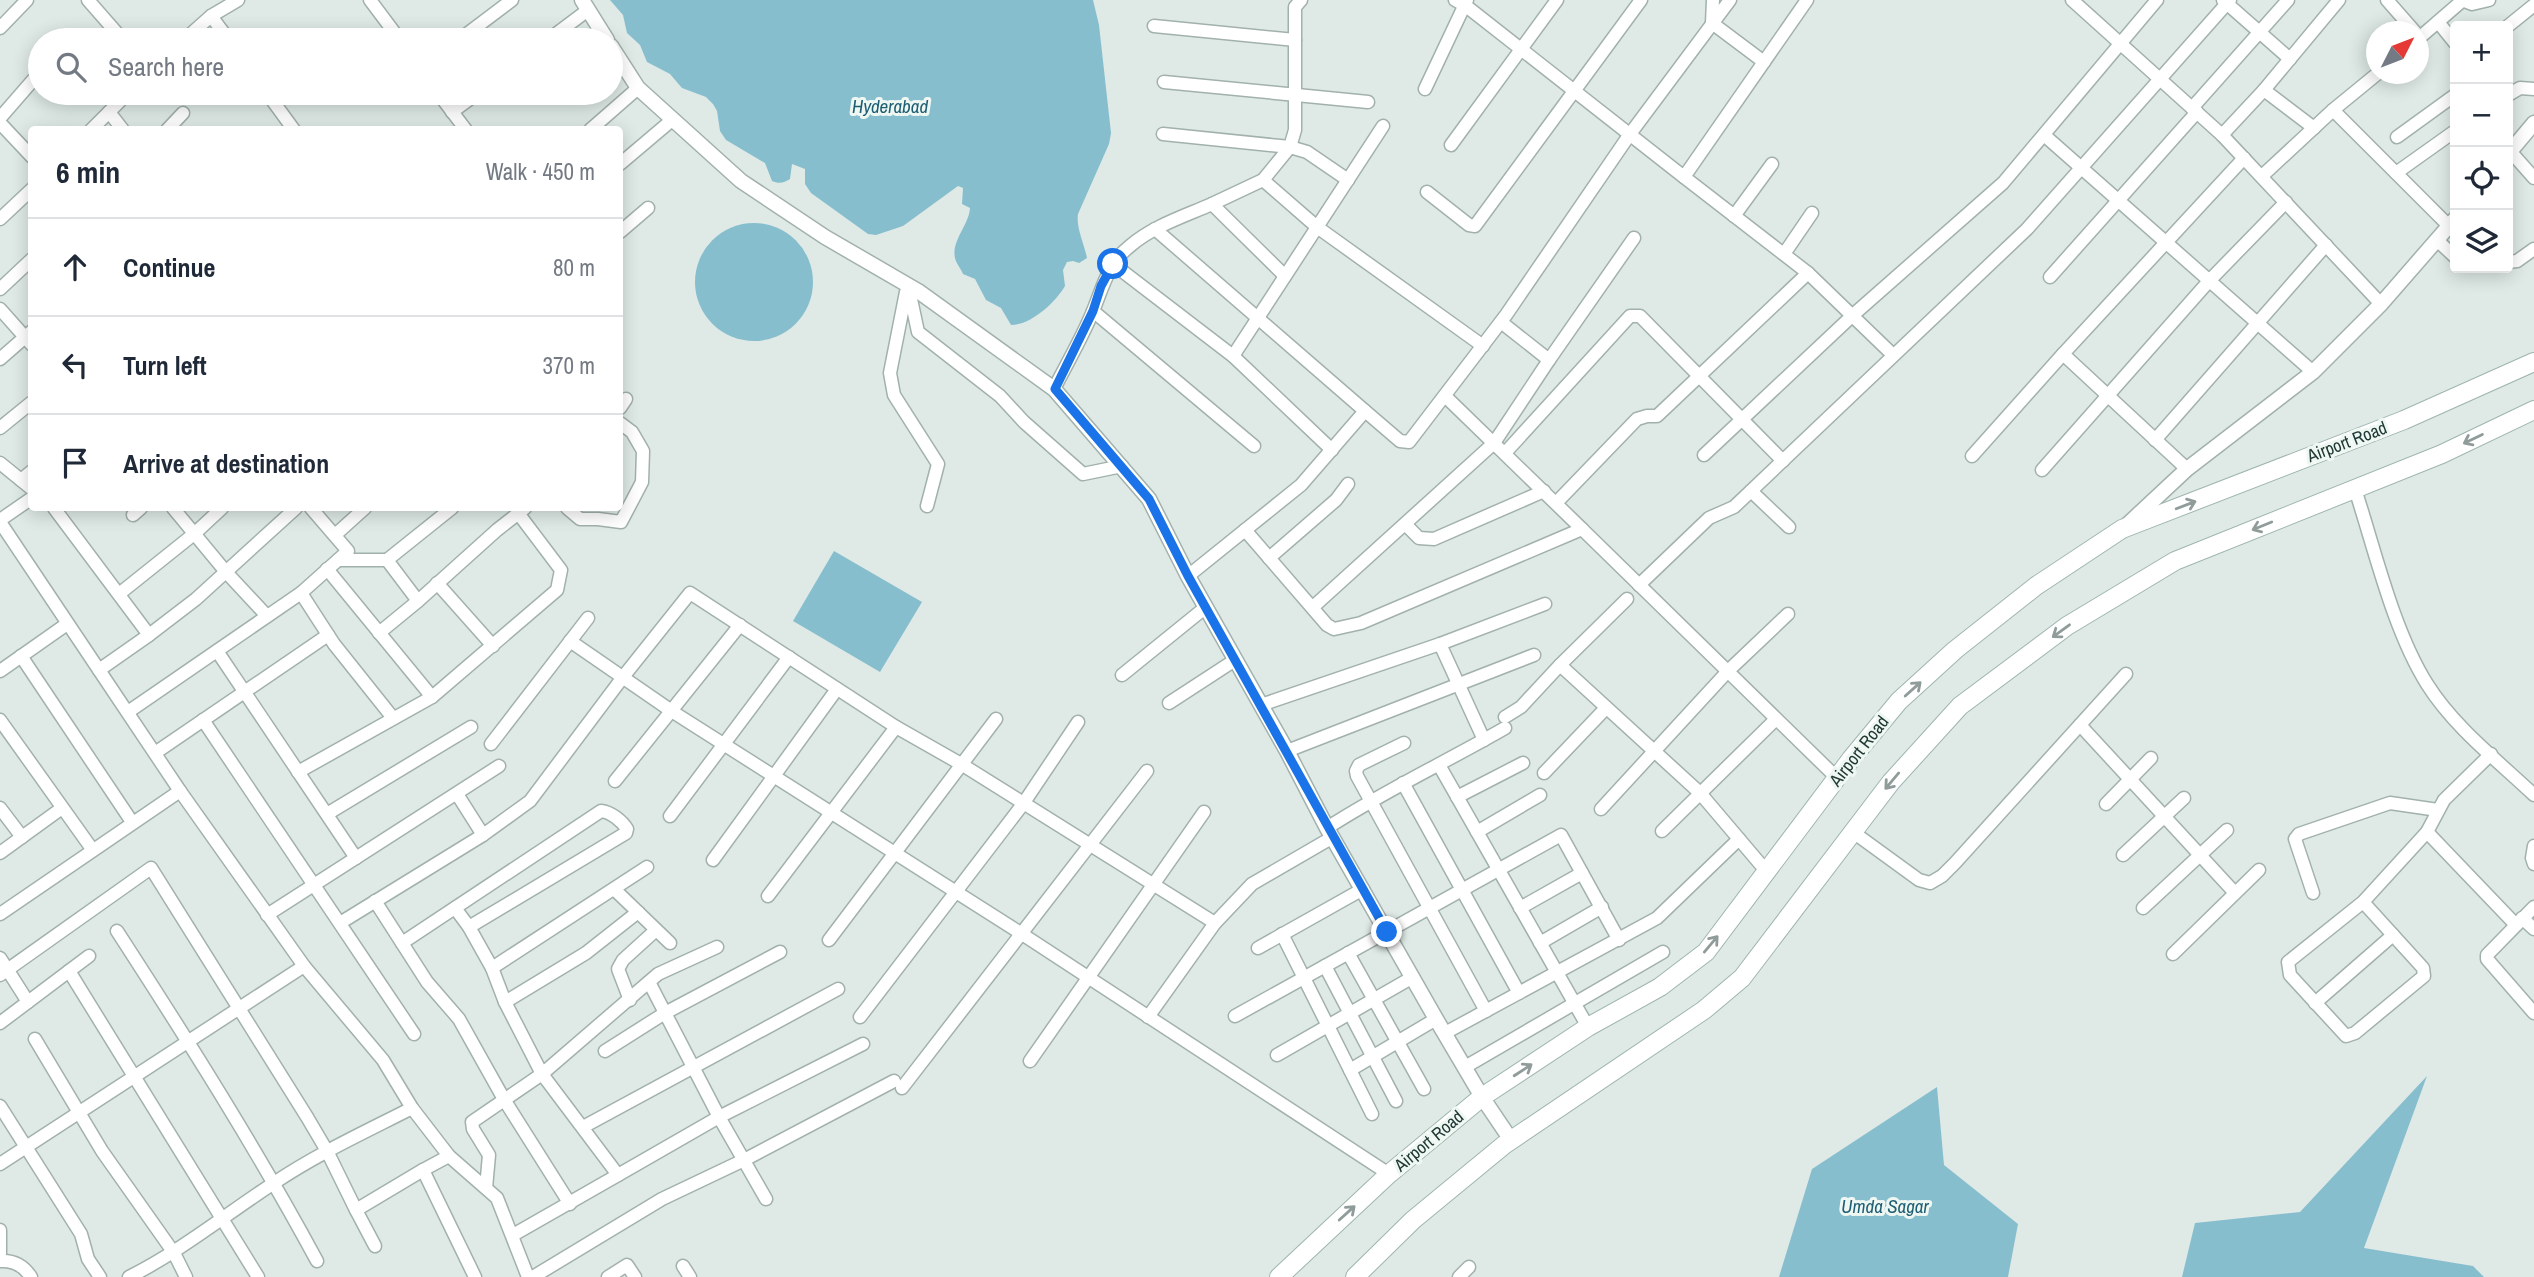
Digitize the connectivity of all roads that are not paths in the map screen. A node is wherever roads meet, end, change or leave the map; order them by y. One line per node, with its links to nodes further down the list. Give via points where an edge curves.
1 (27, 0): 29 (street)
2 (88, 0): 30 (street)
3 (238, 0): 23 (street)
4 (370, 0): 33 (street)
5 (512, 0): 34 (street)
6 (1301, 0): 40 (street, via 1295,7)
7 (1557, 0): 42 (street)
8 (1641, 0): 54 (street)
9 (1713, 0): 27 (street)
10 (1730, 0): 27 (street)
11 (1807, 0): 44 (street)
12 (2157, 0): 41 (street)
13 (2288, 0): 38 (street)
14 (2339, 0): 43 (street)
15 (2387, 0): 24 (street)
16 (2462, 0): 17 (street, via 2479,4); 25 (street)
17 (2489, 0)
18 (2227, 1): 38 (street); 46 (street)
19 (1463, 2): 42 (street); 51 (street)
20 (2080, 3): 41 (street)
21 (585, 5): 35 (street); 36 (street)
22 (2534, 5): 26 (street)
23 (211, 16): 31 (street); 32 (street)
24 (2405, 21)
25 (2438, 22): 37 (street); 39 (street)
26 (2513, 22)
27 (1712, 23): 44 (street); 82 (street)
28 (1154, 26): 40 (street)
29 (0, 28)
30 (112, 28)
31 (198, 28)
32 (220, 28)
33 (391, 28)
34 (475, 28)
35 (561, 28)
36 (599, 28)
37 (2429, 28)
38 (2259, 33): 43 (street); 65 (street)
39 (2450, 37)
40 (1295, 40): 56 (street)
41 (2119, 43): 46 (street); 83 (street)
42 (1521, 49): 54 (street); 87 (street)
43 (2290, 59): 53 (street)
44 (1764, 62): 98 (street)
45 (623, 65): 50 (street)
46 (2160, 79): 65 (street); 95 (street)
47 (1164, 82): 56 (street)
48 (2366, 83): 66 (street)
49 (28, 87): 71 (street)
50 (638, 88): 58 (street); 70 (street)
51 (1425, 89)
52 (2534, 89): 55 (street)
53 (2264, 90): 80 (street); 84 (street)
54 (1575, 92): 82 (street); 103 (street, via 1475,226)
55 (2513, 92)
56 (1296, 96): 59 (street); 88 (street)
57 (2450, 99): 86 (street)
58 (623, 101)
59 (1368, 102)
60 (116, 105): 67 (street)
61 (276, 105): 76 (street)
62 (447, 105): 68 (street)
63 (462, 105): 68 (street)
64 (619, 105): 78 (street)
65 (2194, 110): 84 (street); 104 (street)
66 (2333, 110): 80 (street); 96 (street)
67 (109, 112): 73 (street); 74 (street)
68 (452, 112): 77 (street)
69 (183, 113): 75 (street)
70 (672, 120): 93 (street); 130 (street, via 741,181)
71 (0, 121): 90 (street)
72 (2534, 123): 89 (street)
73 (95, 126)
74 (120, 126)
75 (171, 126)
76 (291, 126)
77 (463, 126)
78 (595, 126)
79 (1383, 127): 101 (street)
80 (2314, 128): 97 (street)
81 (1163, 134): 88 (street)
82 (1630, 134): 98 (street); 137 (street)
83 (2044, 135): 95 (street); 135 (street, via 2003,183)
84 (2222, 135): 92 (street)
85 (2450, 135): 96 (street)
86 (2397, 137)
87 (1451, 145)
88 (1290, 147): 100 (street); 101 (street, via 1307,152)
89 (2513, 148)
90 (28, 152)
91 (2513, 157): 99 (street)
92 (2244, 158): 97 (street); 118 (street)
93 (623, 161)
94 (1772, 164): 109 (street)
95 (2081, 168): 104 (street); 143 (street, via 2027,229)
96 (2396, 173): 111 (street)
97 (2262, 176): 105 (street)
98 (1684, 177): 109 (street)
99 (2534, 178)
100 (1263, 180): 106 (street); 113 (street)
101 (1348, 180): 113 (street)
102 (28, 192): 110 (street)
103 (1427, 192)
104 (2118, 201): 118 (street); 128 (street)
105 (2286, 202): 119 (street); 129 (street)
106 (1212, 204): 115 (street); 127 (street)
107 (648, 208): 114 (street)
108 (1812, 213): 122 (street)
109 (1734, 216): 122 (street)
110 (0, 219)
111 (2450, 220)
112 (2450, 224): 117 (street)
113 (1317, 227): 127 (street); 141 (street)
114 (623, 229)
115 (1155, 229): 125 (street, via 1129,246); 136 (street)
116 (1634, 238): 146 (street)
117 (2437, 240): 121 (street); 132 (street)
118 (2166, 243): 129 (street); 142 (street)
119 (2326, 245): 132 (street); 138 (street)
120 (2534, 249): 123 (street)
121 (2450, 252)
122 (1784, 254): 126 (street)
123 (2513, 261)
124 (28, 263): 131 (street)
125 (1113, 264): 134 (street); 144 (street)
126 (1808, 273): 135 (street); 149 (street)
127 (1285, 276): 136 (street)
128 (2050, 277)
129 (2209, 281): 138 (street); 151 (street)
130 (908, 285): 150 (street); 168 (street, via 918,332 1000,396 1083,474); 180 (street, via 890,373 894,395 938,464)
131 (0, 289)
132 (2381, 304): 148 (street)
133 (0, 309): 139 (street)
134 (1093, 311): 150 (street); 161 (street)
135 (1853, 315): 143 (street); 156 (street)
136 (1258, 318): 144 (street); 155 (street)
137 (1501, 323): 141 (street); 146 (street)
138 (2258, 324): 148 (street); 159 (street)
139 (28, 336)
140 (28, 338): 145 (street)
141 (1483, 346): 152 (street)
142 (2063, 354): 151 (street); 165 (street)
143 (1893, 355): 166 (street)
144 (1233, 356): 162 (street)
145 (0, 359)
146 (1549, 360): 160 (street)
147 (2534, 362): 195 (main road, Airport Road, one-way to 147, via 2404,420)
148 (2313, 372): 169 (street)
149 (1697, 376): 156 (street); 163 (street, via 1640,316 1630,316); 179 (street, via 1657,416 1636,419)
150 (1055, 389): 168 (street)
151 (2108, 395): 159 (street); 170 (street)
152 (1446, 396): 155 (street, via 1405,443); 160 (street)
153 (28, 405): 158 (street)
154 (2534, 410): 175 (main road, one-way to 175)
155 (1365, 411): 162 (street)
156 (1741, 418): 164 (street); 166 (street)
157 (623, 425): 190 (street, via 643,451 642,482 621,522 580,519)
158 (0, 428)
159 (2155, 440): 169 (street)
160 (1494, 443): 163 (street); 192 (street)
161 (1254, 446)
162 (1332, 450): 196 (street, via 1301,485)
163 (1505, 453): 176 (street)
164 (1704, 455)
165 (1972, 457)
166 (1783, 461): 177 (street)
167 (0, 463): 172 (street)
168 (1122, 466): 203 (street, via 1149,499)
169 (2187, 469): 195 (street)
170 (2042, 470)
171 (28, 474): 172 (street)
172 (21, 480): 174 (street)
173 (1348, 484): 199 (street)
174 (28, 486)
175 (2355, 489): 261 (street, via 2406,646 2451,715); 298 (main road, one-way to 298, via 2175,561 2067,626 1960,706)
176 (1544, 491): 179 (street); 192 (street, via 1434,539 1419,538)
177 (1751, 491): 193 (street); 205 (street, via 1734,507 1709,518)
178 (28, 501): 191 (street)
179 (1556, 503): 194 (street)
180 (928, 506)
181 (62, 511): 207 (street)
182 (175, 511): 197 (street)
183 (219, 511): 197 (street)
184 (293, 511): 202 (street)
185 (314, 511): 198 (street)
186 (362, 511): 198 (street)
187 (448, 511): 200 (street)
188 (521, 511): 204 (street)
189 (523, 511): 223 (street, via 561,570 557,590)
190 (571, 511)
191 (0, 521): 216 (street)
192 (1405, 524): 212 (street)
193 (1790, 527)
194 (1582, 529): 205 (street); 212 (street, via 1361,623 1334,629)
195 (2122, 529): 271 (main road, Airport Road, one-way to 195, via 1899,701 1955,650 2036,586)
196 (1245, 530): 199 (street); 203 (street)
197 (194, 534): 202 (street); 207 (street)
198 (335, 535): 201 (street, via 348,551)
199 (1269, 558): 212 (street)
200 (387, 560): 201 (street); 209 (street)
201 (332, 565): 206 (street); 218 (street)
202 (226, 572): 214 (street); 219 (street)
203 (1188, 576): 211 (street)
204 (437, 583): 209 (street); 223 (street)
205 (1639, 585): 232 (street)
206 (301, 593): 214 (street); 220 (street)
207 (119, 594): 219 (street)
208 (1627, 599): 229 (street)
209 (418, 601): 218 (street)
210 (1545, 604): 222 (street)
211 (1206, 607): 228 (street); 234 (street)
212 (1313, 607)
213 (1788, 614): 232 (street)
214 (267, 616): 224 (street)
215 (588, 618): 221 (street)
216 (68, 624): 226 (street); 230 (street)
217 (740, 625): 227 (street); 235 (street, via 690,593); 244 (street)
218 (379, 633): 239 (street)
219 (149, 635): 230 (street)
220 (328, 635): 238 (street); 245 (street)
221 (570, 641): 235 (street); 256 (street)
222 (1440, 644): 236 (street); 241 (street)
223 (493, 646): 239 (street)
224 (217, 651): 238 (street); 243 (street)
225 (1534, 655): 236 (street)
226 (21, 656): 231 (street); 294 (street)
227 (789, 657): 237 (street); 257 (street)
228 (1236, 660): 240 (street); 241 (street)
229 (1560, 665): 242 (street); 254 (street)
230 (99, 670): 243 (street)
231 (0, 671)
232 (1728, 672): 247 (street); 260 (street)
233 (2126, 674): 251 (street)
234 (1122, 675)
235 (623, 677): 244 (street); 301 (street, via 530,801)
236 (1458, 684): 254 (street); 258 (street)
237 (837, 688): 253 (street); 270 (street)
238 (243, 692): 249 (street); 268 (street)
239 (432, 697): 245 (street)
240 (1169, 703)
241 (1261, 705): 258 (street)
242 (1606, 708): 260 (street); 269 (street)
243 (128, 712): 259 (street)
244 (673, 712): 257 (street); 273 (street)
245 (393, 718): 268 (street)
246 (996, 719): 264 (street)
247 (1776, 719): 271 (street); 276 (street)
248 (0, 720): 286 (street)
249 (203, 720): 259 (street); 319 (street)
250 (1078, 722): 283 (street)
251 (2080, 725): 272 (street); 298 (street, via 1955,863 1930,883 1919,880)
252 (471, 727): 291 (street)
253 (897, 727): 264 (street); 290 (street)
254 (1484, 740): 265 (street)
255 (1404, 743): 282 (street, via 1359,765 1357,776)
256 (491, 744)
257 (724, 744): 270 (street); 292 (street)
258 (1287, 751): 300 (street)
259 (155, 753): 275 (street)
260 (1654, 753): 276 (street); 287 (street)
261 (2491, 754): 279 (street); 288 (street)
262 (2151, 758): 272 (street)
263 (1523, 763): 280 (street)
264 (961, 764): 283 (street); 308 (street)
265 (1439, 765): 274 (street); 280 (street)
266 (499, 766): 277 (street)
267 (1147, 771): 304 (street)
268 (298, 772): 291 (street)
269 (1544, 773)
270 (775, 775): 290 (street); 312 (street)
271 (1837, 778): 317 (main road, Airport Road)
272 (2130, 780): 284 (street); 293 (street)
273 (615, 781)
274 (1403, 783): 282 (street); 323 (street)
275 (180, 791): 294 (street); 338 (street)
276 (1700, 793): 296 (street); 303 (street)
277 (457, 794): 301 (street); 311 (street)
278 (1540, 795): 297 (street)
279 (2534, 795)
280 (1457, 797): 297 (street)
281 (2184, 799): 293 (street)
282 (1369, 801): 300 (street); 333 (street)
283 (1023, 804): 304 (street); 324 (street)
284 (2106, 804)
285 (0, 808): 302 (street)
286 (62, 808): 302 (street); 306 (street)
287 (1601, 809)
288 (2438, 810): 299 (street); 326 (street, via 2390,803 2299,834 2295,839)
289 (1204, 812): 320 (street)
290 (831, 813): 308 (street); 327 (street)
291 (327, 814): 311 (street)
292 (670, 816)
293 (2164, 817): 309 (street); 310 (street)
294 (132, 822): 306 (street)
295 (2227, 830): 310 (street)
296 (1662, 831)
297 (1477, 832): 315 (street)
298 (1853, 832): 418 (main road, via 1742,978 1704,1010)
299 (2427, 832): 329 (street); 339 (street)
300 (1330, 833): 322 (street); 341 (street, via 1252,884)
301 (483, 835): 328 (street)
302 (22, 837): 307 (street)
303 (1739, 839): 317 (street); 351 (street, via 1657,918)
304 (1089, 843): 320 (street); 347 (street)
305 (2534, 846): 313 (street)
306 (92, 849): 337 (street)
307 (0, 853)
308 (895, 853): 324 (street); 350 (street)
309 (2123, 855)
310 (2200, 855): 325 (street); 335 (street)
311 (356, 858): 319 (street)
312 (713, 860)
313 (2534, 863)
314 (646, 867): 321 (street)
315 (1498, 869): 318 (street, via 1561,835); 323 (street); 334 (street)
316 (2259, 870): 325 (street)
317 (1767, 872): 392 (main road, Airport Road, one-way to 317, via 1660,987 1706,952)
318 (1582, 873): 330 (street); 334 (street)
319 (315, 884): 338 (street); 340 (street)
320 (1153, 884): 341 (street); 371 (street)
321 (614, 889): 336 (street); 365 (street)
322 (1363, 889): 346 (street); 348 (street)
323 (1462, 890): 333 (street); 374 (street)
324 (955, 893): 347 (street); 387 (street)
325 (2235, 893): 360 (street)
326 (2313, 894)
327 (768, 897)
328 (374, 901): 340 (street); 352 (street)
329 (2363, 902): 349 (street); 380 (street, via 2288,962 2290,975)
330 (1602, 907): 351 (street); 354 (street)
331 (2534, 907): 339 (street)
332 (455, 908): 342 (street); 342 (street, via 601,811 625,824 626,833); 352 (street)
333 (1429, 908): 346 (street); 382 (street)
334 (1520, 908): 354 (street)
335 (2143, 908)
336 (638, 912): 344 (street); 378 (street, via 586,953)
337 (0, 914)
338 (267, 915): 363 (street)
339 (2519, 922): 343 (street); 385 (street, via 2487,959)
340 (340, 923): 394 (street)
341 (1215, 923): 388 (street)
342 (469, 927): 365 (street)
343 (2534, 929)
344 (656, 930): 353 (street); 375 (street, via 618,969)
345 (117, 931): 396 (street)
346 (1387, 932): 359 (street); 370 (street)
347 (1022, 934): 371 (street); 422 (street, via 898,1084)
348 (1282, 934): 356 (street); 369 (street)
349 (2393, 935): 380 (street); 380 (street, via 2423,968 2422,981 2351,1034 2342,1032)
350 (829, 940)
351 (1619, 940): 368 (street)
352 (402, 943): 410 (street, via 459,1019)
353 (670, 943)
354 (1540, 943): 368 (street)
355 (717, 947): 372 (street)
356 (1258, 948)
357 (1662, 951): 379 (street)
358 (780, 952): 383 (street)
359 (1348, 953): 364 (street); 376 (street)
360 (2173, 954)
361 (89, 956): 366 (street)
362 (0, 958): 367 (street)
363 (304, 966): 381 (street); 413 (street, via 383,1060)
364 (1325, 966): 369 (street); 384 (street)
365 (492, 968): 378 (street)
366 (69, 971): 377 (street); 407 (street)
367 (4, 973): 377 (street); 381 (street, via 151,868)
368 (1557, 973): 374 (street); 379 (street)
369 (1304, 978): 386 (street); 391 (street)
370 (1413, 978): 376 (street); 389 (street)
371 (1087, 979): 388 (street); 402 (street)
372 (649, 982): 375 (street); 383 (street)
373 (838, 989): 403 (street)
374 (1519, 993): 382 (street)
375 (629, 1000): 406 (street)
376 (1374, 1000): 384 (street); 397 (street)
377 (28, 1002): 390 (street)
378 (505, 1002): 406 (street)
379 (1574, 1003): 392 (street); 404 (street)
380 (2315, 1003)
381 (239, 1009): 396 (street); 420 (street)
382 (1486, 1011): 393 (street)
383 (665, 1013): 399 (street); 403 (street)
384 (1350, 1013): 391 (street); 401 (street)
385 (2534, 1013)
386 (1235, 1016)
387 (860, 1017)
388 (1148, 1017): 425 (street)
389 (1436, 1018): 393 (street); 397 (street)
390 (0, 1023)
391 (1328, 1026): 400 (street); 405 (street)
392 (1588, 1027): 409 (main road, Airport Road, one-way to 392)
393 (1445, 1033): 404 (street)
394 (414, 1034)
395 (35, 1039): 414 (street)
396 (189, 1041): 407 (street); 427 (street)
397 (1397, 1041): 401 (street); 408 (street)
398 (863, 1044): 416 (street)
399 (604, 1051)
400 (1277, 1055)
401 (1373, 1056): 405 (street); 411 (street)
402 (1030, 1061)
403 (693, 1067): 416 (street); 417 (street)
404 (1465, 1067): 409 (street)
405 (1350, 1070): 415 (street)
406 (542, 1074): 410 (street); 417 (street)
407 (136, 1076): 414 (street); 432 (street)
408 (1424, 1089)
409 (1482, 1097): 418 (street); 425 (main road, Airport Road)
410 (505, 1101): 428 (street, via 472,1122 489,1154); 430 (street)
411 (1396, 1101)
412 (0, 1106): 419 (street)
413 (412, 1108): 420 (street); 421 (street)
414 (79, 1113): 419 (street); 436 (street)
415 (1372, 1114)
416 (719, 1117): 422 (street); 426 (street)
417 (583, 1127): 426 (street)
418 (1511, 1140): 451 (main road, via 1458,1180)
419 (25, 1148): 423 (street); 442 (street, via 81,1234 88,1259)
420 (327, 1151): 427 (street); 431 (street)
421 (449, 1156): 424 (street); 428 (street)
422 (744, 1160): 429 (street); 447 (street, via 662,1199)
423 (0, 1164)
424 (423, 1170): 431 (street); 446 (street)
425 (1390, 1174): 450 (main road, Airport Road, one-way to 425)
426 (618, 1175): 430 (street)
427 (275, 1182): 432 (street); 439 (street)
428 (486, 1188): 434 (street, via 497,1198)
429 (766, 1199)
430 (570, 1204): 434 (street)
431 (356, 1210): 435 (street)
432 (222, 1219): 436 (street); 445 (street)
433 (0, 1230): 437 (street)
434 (513, 1235): 447 (street)
435 (375, 1246)
436 (174, 1253): 443 (street); 444 (street)
437 (0, 1254)
438 (0, 1261): 441 (street, via 17,1264)
439 (317, 1261)
440 (1469, 1268): 452 (street)
441 (31, 1277)
442 (100, 1277)
443 (129, 1277)
444 (186, 1277)
445 (258, 1277)
446 (475, 1277)
447 (531, 1277)
448 (608, 1277): 449 (street, via 627,1265)
449 (635, 1277)
450 (1279, 1277)
451 (1356, 1277)
452 (1459, 1277)

